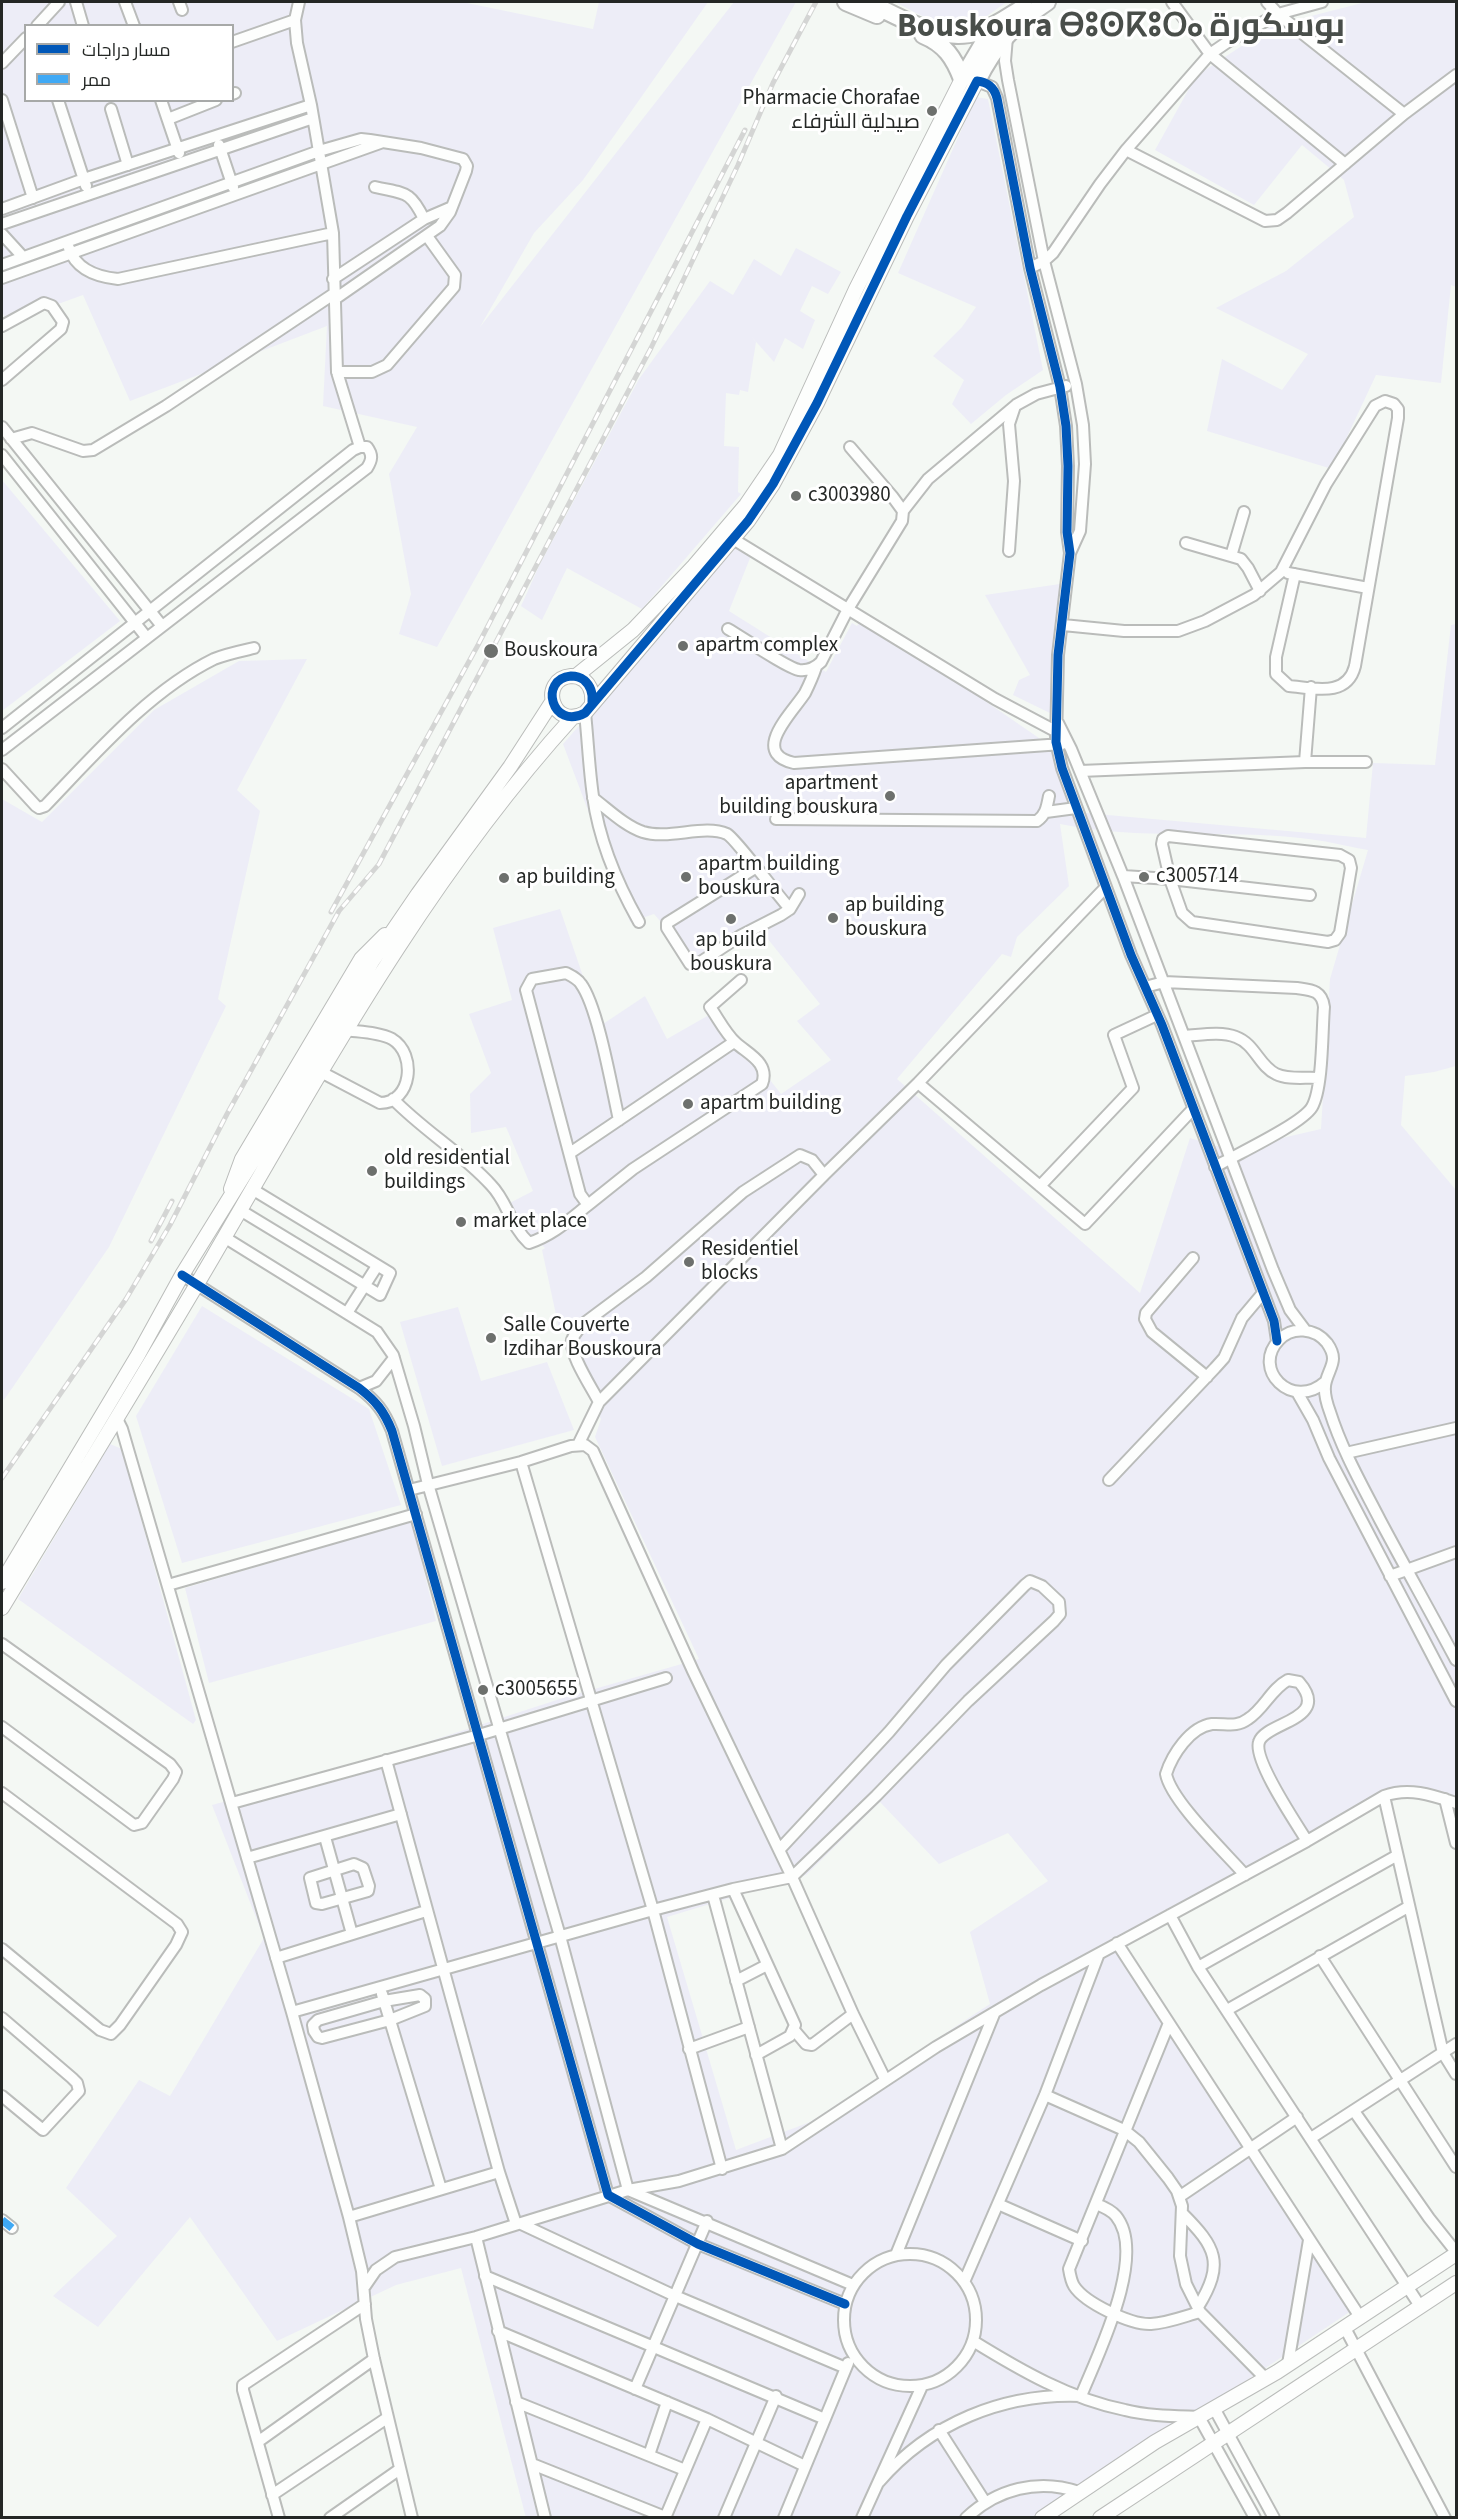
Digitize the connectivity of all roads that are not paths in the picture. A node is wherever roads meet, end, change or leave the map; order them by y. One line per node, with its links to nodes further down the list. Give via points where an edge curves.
1 (59, 2): 14 (street)
2 (76, 2): 15 (street)
3 (125, 2): 16 (street)
4 (299, 2): 13 (street)
5 (846, 2): 17 (main road)
6 (867, 2): 17 (main road)
7 (1047, 2): 18 (main road)
8 (1172, 2): 21 (street)
9 (1268, 2): 12 (street)
10 (1322, 2): 12 (street)
11 (1028, 4): 17 (main road, via 988,28 965,35); 25 (main road, via 981,47)
12 (1278, 14): 21 (street); 32 (street)
13 (295, 20): 20 (street); 30 (street)
14 (39, 24)
15 (82, 24)
16 (133, 24)
17 (913, 27): 25 (main road, via 942,45)
18 (1008, 31): 24 (street); 25 (main road)
19 (24, 40): 22 (street)
20 (234, 41)
21 (1210, 54): 39 (street); 43 (street)
22 (2, 63)
23 (1456, 75): 32 (street)
24 (1008, 80): 25 (street); 61 (street)
25 (977, 82): 63 (street, via 997,98); 81 (street, via 796,443); 101 (street, via 856,289 780,455 746,505 694,566 637,627)
26 (2, 100): 50 (street)
27 (59, 102): 45 (street)
28 (162, 102): 34 (street)
29 (211, 102): 34 (street)
30 (311, 105): 33 (street); 35 (street)
31 (111, 109): 44 (street)
32 (1404, 114): 43 (street)
33 (313, 118): 38 (street); 40 (street)
34 (168, 119): 37 (street)
35 (216, 136): 37 (street); 38 (street)
36 (383, 142): 40 (street, via 361,139); 42 (street); 51 (street, via 463,159 467,166)
37 (178, 148): 41 (street); 44 (street)
38 (220, 149): 41 (street); 46 (street)
39 (1126, 150): 43 (street, via 1264,221 1277,220 1287,213); 61 (street, via 1057,249)
40 (319, 151): 42 (street); 46 (street)
41 (182, 162): 48 (street)
42 (321, 164): 49 (street); 55 (street)
43 (1345, 164)
44 (128, 165): 45 (street)
45 (84, 179): 48 (street); 50 (street)
46 (231, 182): 49 (street); 58 (street)
47 (375, 187): 53 (street, via 413,198)
48 (88, 194): 54 (street)
49 (235, 194): 59 (street)
50 (33, 198): 52 (street)
51 (452, 207): 53 (street); 57 (street, via 444,222)
52 (2, 209)
53 (424, 219): 65 (street)
54 (2, 224)
55 (333, 233): 59 (street, via 131,278 94,274); 65 (street)
56 (2, 234): 60 (street)
57 (427, 236): 66 (street); 68 (street, via 455,275 454,287 387,365 372,372)
58 (67, 241): 59 (street); 60 (street)
59 (71, 254): 64 (street)
60 (23, 257): 62 (street)
61 (1044, 261): 63 (street); 70 (street)
62 (2, 265)
63 (1030, 268): 71 (street)
64 (2, 278)
65 (333, 279): 66 (street)
66 (335, 296): 68 (street); 74 (street, via 93,450 83,451 32,433)
67 (2, 326): 69 (street, via 44,303 52,306 63,322 61,329)
68 (337, 372): 75 (street)
69 (2, 380)
70 (1076, 384): 71 (street); 85 (street, via 1085,464 1080,531)
71 (1060, 387): 72 (street); 85 (street, via 1068,446)
72 (1016, 405): 79 (street, via 928,479); 84 (street, via 1010,424 1014,481)
73 (2, 427): 74 (street)
74 (11, 439): 77 (street)
75 (360, 447): 82 (street); 87 (street, via 367,447 371,454 367,468)
76 (850, 447): 79 (street)
77 (21, 451): 78 (street); 93 (street)
78 (4, 458): 94 (street)
79 (903, 512): 92 (street, via 902,521)
80 (1244, 512): 86 (street)
81 (734, 539): 92 (street); 104 (street)
82 (236, 542): 87 (street); 93 (street)
83 (1186, 543): 86 (street)
84 (1010, 552)
85 (1070, 553): 95 (street)
86 (1231, 556): 91 (street, via 1245,563)
87 (248, 558): 96 (street)
88 (1281, 572): 89 (street); 90 (street, via 1361,426 1375,406 1388,401 1397,407 1398,414); 91 (street)
89 (1295, 574): 90 (street); 102 (street, via 1274,666 1284,683)
90 (1368, 588): 102 (street, via 1353,674 1338,688)
91 (1260, 591): 95 (street, via 1178,631 1124,632)
92 (848, 609): 100 (street); 106 (street)
93 (150, 611): 94 (street); 96 (street)
94 (135, 622): 98 (street); 105 (street)
95 (1063, 625): 106 (street, via 1058,655 1057,722)
96 (162, 626): 98 (street)
97 (729, 629): 100 (street, via 795,669)
98 (147, 638): 107 (street)
99 (254, 648): 110 (street, via 216,658 152,701 45,806 36,806)
100 (816, 667): 106 (street, via 774,742 785,761 794,764)
101 (576, 676): 103 (street, via 557,682); 104 (street, via 592,690)
102 (1311, 687): 108 (street)
103 (552, 702): 104 (street, via 562,715); 144 (street, via 398,923 361,959 242,1159 233,1179)
104 (583, 711): 113 (street); 129 (street, via 525,770 435,893)
105 (2, 728)
106 (1061, 739): 111 (street); 114 (street)
107 (2, 750)
108 (1305, 762): 109 (street); 111 (street)
109 (1366, 762)
110 (2, 769)
111 (1080, 771): 118 (street)
112 (1049, 796): 115 (street)
113 (593, 798): 117 (street, via 644,832 725,834); 124 (street, via 616,876)
114 (1076, 808): 115 (street); 120 (street)
115 (1046, 812): 116 (street, via 1037,821)
116 (776, 819)
117 (755, 868): 123 (street); 123 (street, via 667,923 690,964 699,963)
118 (1123, 876): 119 (street); 126 (street)
119 (1170, 879): 119 (street, via 1182,913 1191,922 1328,942 1340,933 1350,863 1340,855 1168,836 1162,844); 122 (street)
120 (1106, 887): 127 (street); 134 (street)
121 (799, 894): 123 (street)
122 (1310, 895)
123 (790, 909)
124 (639, 922)
125 (741, 980): 131 (street, via 710,1007)
126 (1164, 982): 127 (street); 130 (street); 133 (street, via 1297,988 1321,994 1324,1006)
127 (1145, 987): 128 (street)
128 (1157, 1015): 136 (street); 142 (street, via 1114,1035 1133,1088)
129 (345, 1030): 132 (street); 135 (street, via 391,1039 404,1052 408,1075)
130 (1185, 1035): 133 (street, via 1238,1038 1278,1075); 139 (street)
131 (734, 1042): 137 (street); 145 (street, via 759,1062 764,1075 762,1084 633,1168)
132 (321, 1072): 135 (street, via 373,1101); 143 (street)
133 (1318, 1078): 139 (street, via 1309,1112)
134 (918, 1083): 141 (street); 142 (street)
135 (393, 1100): 145 (street, via 494,1187 508,1216 529,1243 566,1224)
136 (1193, 1108): 140 (street); 142 (street, via 1085,1224)
137 (619, 1120): 138 (street); 138 (street, via 597,1027 580,982 566,973 532,979 526,990)
138 (570, 1153): 145 (street, via 580,1194)
139 (1230, 1158): 140 (street); 154 (street, via 1290,1310)
140 (1215, 1167): 152 (street)
141 (824, 1175): 161 (street); 161 (street, via 806,1156 796,1157 743,1192 646,1277 583,1324 572,1344)
142 (1040, 1186)
143 (252, 1189): 144 (street); 148 (street)
144 (235, 1205): 146 (street); 149 (street); 151 (street)
145 (588, 1205)
146 (224, 1237): 150 (street); 153 (street)
147 (1193, 1258): 157 (street, via 1145,1319 1152,1332)
148 (377, 1266): 151 (street); 151 (street, via 390,1273 380,1295)
149 (182, 1275): 150 (street); 174 (street)
150 (196, 1284): 159 (street); 162 (street)
151 (363, 1285): 153 (street)
152 (1263, 1293): 155 (street); 157 (street, via 1242,1317 1224,1358)
153 (347, 1313): 156 (street, via 377,1332)
154 (1305, 1330): 155 (street, via 1293,1331); 158 (street, via 1321,1337 1332,1354)
155 (1277, 1341): 160 (street, via 1270,1358 1273,1376 1285,1388)
156 (394, 1358): 159 (street, via 376,1381); 168 (street)
157 (1207, 1377): 167 (street)
158 (1325, 1382): 160 (street, via 1311,1391); 165 (street, via 1330,1413)
159 (359, 1388): 169 (street, via 384,1411)
160 (1297, 1392): 173 (street)
161 (599, 1401): 164 (street)
162 (116, 1417): 175 (street); 176 (street)
163 (1456, 1428): 165 (street)
164 (578, 1445): 166 (street); 195 (street, via 589,1448 599,1461)
165 (1346, 1454): 172 (street)
166 (521, 1462): 168 (street); 180 (street)
167 (1109, 1480)
168 (428, 1484): 169 (street); 183 (street)
169 (409, 1490): 170 (street)
170 (416, 1514): 175 (street); 184 (street)
171 (1456, 1552): 172 (street)
172 (1407, 1570): 173 (street); 178 (street)
173 (1390, 1576): 181 (street)
174 (2, 1582)
175 (168, 1585): 189 (street)
176 (2, 1608)
177 (2, 1644): 182 (street, via 176,1772 142,1823 134,1825)
178 (1456, 1660)
179 (666, 1678): 180 (street)
180 (591, 1701): 183 (street); 205 (street)
181 (1456, 1701)
182 (2, 1727)
183 (500, 1727): 184 (street); 209 (street)
184 (479, 1735): 185 (street); 211 (street)
185 (386, 1760): 189 (street); 191 (street)
186 (2, 1793): 212 (street, via 177,1924 182,1932 111,2034 100,2030)
187 (1384, 1796): 188 (street, via 1406,1791); 193 (street); 196 (street)
188 (1445, 1799): 190 (street); 194 (street)
189 (232, 1803): 197 (street)
190 (1456, 1803)
191 (401, 1814): 192 (street); 206 (street)
192 (325, 1837): 197 (street); 198 (street)
193 (1307, 1841): 199 (street); 199 (street, via 1279,1796 1258,1749 1263,1737 1297,1716 1306,1705 1308,1697 1301,1685 1288,1680 1244,1722 1198,1730 1175,1755 1166,1774 1181,1802)
194 (1456, 1843)
195 (779, 1850): 200 (street); 200 (street, via 946,1665 1025,1585 1036,1581 1059,1602 1060,1614)
196 (1396, 1856): 204 (street); 217 (street)
197 (247, 1858): 215 (street)
198 (334, 1869): 203 (street); 203 (street, via 312,1876 309,1883 318,1905); 203 (street, via 359,1864 368,1883 366,1892)
199 (1245, 1875): 207 (street)
200 (792, 1877): 201 (street); 224 (street)
201 (733, 1889): 202 (street); 216 (street)
202 (713, 1895): 205 (street); 219 (street)
203 (342, 1899): 208 (street)
204 (1408, 1906): 214 (street); 233 (street)
205 (653, 1910): 209 (street); 232 (street)
206 (426, 1911): 208 (street); 218 (street)
207 (1170, 1915): 210 (street); 217 (street)
208 (352, 1934): 215 (street)
209 (560, 1936): 211 (street); 250 (street)
210 (1117, 1943): 213 (street); 228 (street)
211 (538, 1944): 218 (street); 251 (street)
212 (2, 1948)
213 (1098, 1956): 225 (street); 238 (street)
214 (1320, 1956): 222 (street); 237 (street)
215 (276, 1958): 223 (street)
216 (767, 1965): 219 (street); 230 (street, via 794,2022)
217 (1198, 1967): 222 (street)
218 (442, 1971): 220 (street); 248 (street)
219 (736, 1981): 229 (street)
220 (380, 1988): 221 (street); 223 (street)
221 (384, 2001): 227 (street); 227 (street, via 420,1995 426,2004); 227 (street, via 318,2020 314,2031 322,2038)
222 (1227, 2010): 241 (street)
223 (292, 2012): 256 (street)
224 (853, 2014): 230 (street, via 812,2045 806,2044); 236 (street)
225 (994, 2014): 236 (street); 266 (street)
226 (2, 2018): 239 (street, via 72,2078 79,2091 43,2130)
227 (390, 2020): 249 (street)
228 (1169, 2023): 242 (street); 244 (street)
229 (748, 2027): 232 (street); 234 (street)
230 (794, 2030): 234 (street)
231 (1456, 2044): 233 (street)
232 (689, 2049): 247 (street)
233 (1443, 2053): 235 (street); 237 (street)
234 (756, 2055): 245 (street)
235 (1456, 2074)
236 (885, 2079): 245 (street)
237 (1399, 2080): 240 (street); 246 (street)
238 (1045, 2095): 242 (street); 253 (street)
239 (2, 2096)
240 (1354, 2111): 243 (street); 265 (street)
241 (1298, 2117): 243 (street); 244 (street)
242 (1124, 2130): 252 (street, via 1151,2156); 254 (street)
243 (1311, 2138): 272 (street)
244 (1251, 2148): 252 (street); 262 (street)
245 (782, 2149): 247 (street)
246 (1456, 2167)
247 (722, 2169): 250 (street)
248 (499, 2172): 249 (street); 259 (street)
249 (441, 2189): 256 (street)
250 (628, 2190): 251 (street); 258 (street)
251 (608, 2195): 259 (street); 264 (street)
252 (1179, 2197): 255 (street)
253 (998, 2204): 263 (street); 268 (street)
254 (1096, 2204): 263 (street); 278 (street, via 1115,2215 1124,2233 1124,2271)
255 (1182, 2213): 277 (street, via 1182,2271); 277 (street, via 1208,2240 1214,2256 1210,2284)
256 (349, 2217): 271 (street)
257 (2, 2220): 260 (street)
258 (707, 2221): 264 (street); 270 (street)
259 (518, 2224): 261 (street); 273 (street)
260 (12, 2228)
261 (476, 2237): 267 (street); 271 (street, via 394,2257 376,2270)
262 (1309, 2240): 279 (street); 287 (street)
263 (1082, 2241): 278 (street, via 1070,2269 1072,2284 1091,2303)
264 (698, 2244): 273 (street); 275 (street)
265 (1456, 2253): 272 (street)
266 (896, 2255): 268 (street, via 922,2255 946,2264); 270 (street, via 872,2265)
267 (485, 2276): 281 (street); 283 (street)
268 (964, 2282): 282 (street, via 976,2310)
269 (1456, 2283): 276 (street)
270 (853, 2285): 275 (street)
271 (365, 2286): 274 (street)
272 (1407, 2286): 276 (street); 279 (street)
273 (673, 2295): 283 (street); 288 (street)
274 (365, 2304): 286 (street); 303 (street, via 243,2385)
275 (845, 2304): 285 (street, via 844,2329)
276 (1420, 2306): 284 (street)
277 (1199, 2309): 278 (street, via 1151,2324); 289 (street)
278 (1115, 2313): 293 (street)
279 (1360, 2317): 280 (street)
280 (1345, 2328): 284 (street); 287 (street)
281 (498, 2331): 291 (street); 294 (street)
282 (973, 2341): 290 (street, via 962,2362 944,2378); 293 (street, via 1009,2364)
283 (654, 2345): 291 (street); 292 (street)
284 (1356, 2348): 302 (street); 328 (street)
285 (852, 2353): 288 (street); 290 (street, via 878,2377 895,2385)
286 (374, 2359): 298 (street); 303 (street)
287 (1288, 2364): 289 (street)
288 (846, 2368): 300 (street)
289 (1266, 2379): 296 (street)
290 (922, 2386): 311 (street)
291 (635, 2389): 295 (street)
292 (777, 2396): 300 (street); 305 (street)
293 (1081, 2396): 297 (street, via 1134,2412); 301 (street, via 1059,2395 997,2404)
294 (516, 2402): 306 (street); 307 (street)
295 (667, 2402): 299 (street); 306 (street)
296 (1214, 2409): 297 (street); 302 (street)
297 (1199, 2417): 304 (street); 312 (street)
298 (387, 2418): 309 (street); 313 (street)
299 (707, 2419): 305 (street); 310 (street)
300 (825, 2419): 308 (street)
301 (939, 2430): 311 (street, via 896,2463); 314 (street)
302 (1228, 2432): 304 (street); 327 (street)
303 (259, 2441): 313 (street)
304 (1214, 2441): 325 (street); 326 (street)
305 (756, 2443): 308 (street); 320 (street)
306 (649, 2455): 310 (street)
307 (532, 2464): 318 (street); 319 (street)
308 (805, 2466): 321 (street)
309 (400, 2469): 316 (street); 317 (street)
310 (685, 2470): 319 (street)
311 (879, 2482): 322 (street)
312 (1079, 2492): 314 (street, via 1037,2486 1016,2488); 324 (street)
313 (272, 2495): 315 (street)
314 (985, 2502): 323 (street)
315 (279, 2517)
316 (330, 2517)
317 (411, 2517)
318 (545, 2517)
319 (665, 2517)
320 (724, 2517)
321 (784, 2517)
322 (862, 2517)
323 (966, 2517)
324 (1042, 2517)
325 (1100, 2517)
326 (1256, 2517)
327 (1274, 2517)
328 (1445, 2517)

